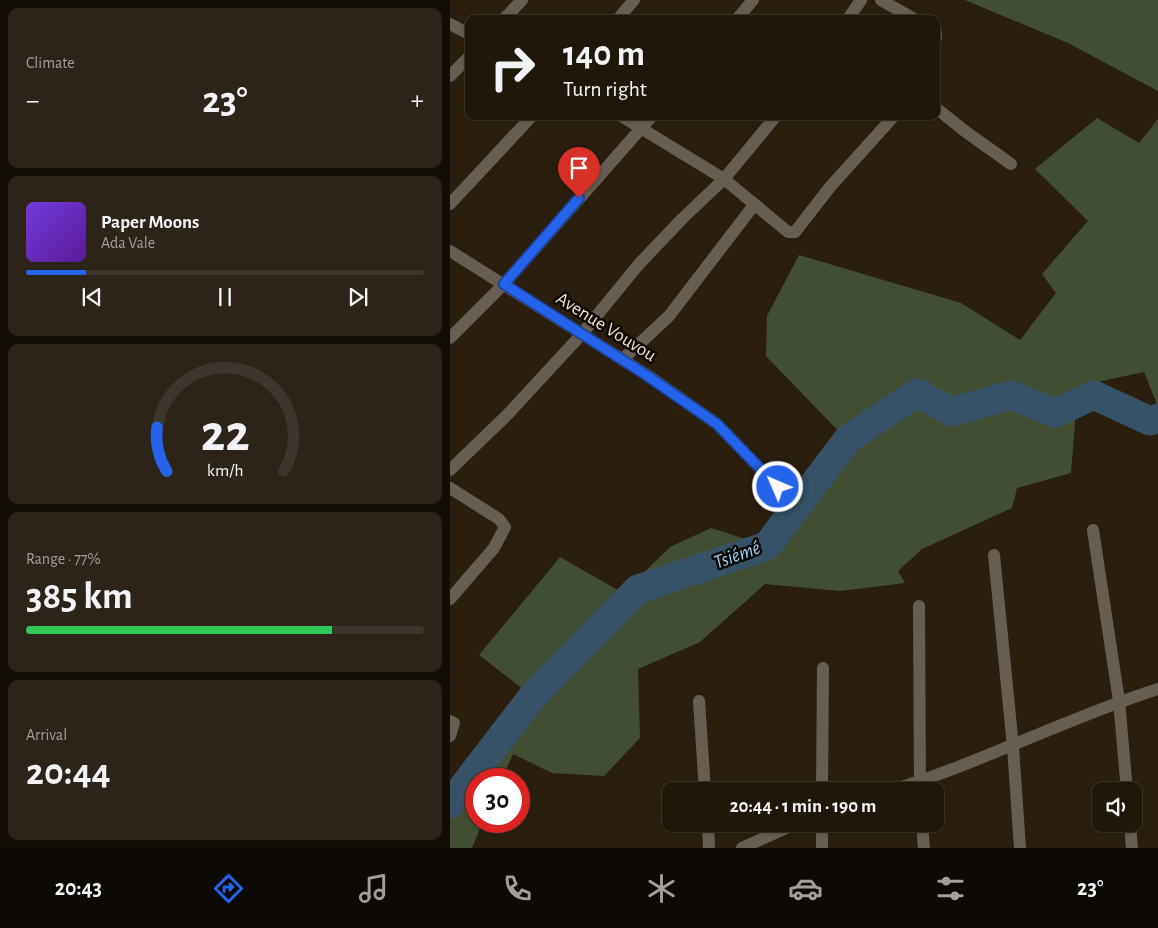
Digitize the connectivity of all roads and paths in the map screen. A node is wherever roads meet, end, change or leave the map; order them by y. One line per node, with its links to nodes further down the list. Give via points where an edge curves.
1 (522, 0): 6 (street)
2 (634, 0): 7 (street)
3 (753, 0): 8 (street)
4 (861, 0): 9 (street)
5 (881, 0): 10 (street)
6 (508, 15)
7 (621, 15)
8 (740, 15)
9 (851, 15)
10 (907, 15)
11 (450, 24): 12 (street)
12 (465, 32)
13 (465, 61): 14 (street)
14 (450, 76)
15 (940, 111): 22 (street)
16 (528, 120): 24 (street)
17 (629, 120): 21 (street)
18 (648, 120): 21 (street)
19 (773, 120): 23 (street)
20 (890, 120): 25 (street, via 830,187 795,232 788,232)
21 (642, 127): 23 (street); 27 (street)
22 (1011, 164)
23 (724, 179): 25 (street); 28 (street, via 639,264)
24 (450, 204)
25 (754, 205): 30 (street, via 669,316)
26 (450, 251): 27 (street, Avenue Vouvou)
27 (504, 284): 28 (street, Avenue Vouvou); 29 (street)
28 (581, 335): 30 (street, Avenue Vouvou); 31 (street, via 508,414)
29 (450, 338)
30 (622, 360): 32 (street, Avenue Vouvou, via 717,424)
31 (450, 470)
32 (778, 487)
33 (450, 488): 36 (street, via 499,519 505,528 494,548)
34 (1093, 530): 41 (street)
35 (994, 555): 44 (street)
36 (450, 599)
37 (919, 606): 47 (street)
38 (823, 668): 46 (street)
39 (1158, 689): 41 (street)
40 (699, 701): 45 (street)
41 (1120, 701): 44 (street); 49 (street)
42 (450, 721): 43 (street, via 454,723)
43 (450, 736)
44 (1013, 747): 48 (street); 59 (street)
45 (704, 782)
46 (822, 782)
47 (920, 782)
48 (932, 782)
49 (1126, 782)
50 (708, 832): 55 (street)
51 (777, 832): 56 (street)
52 (822, 832): 57 (street)
53 (923, 832): 58 (street)
54 (1131, 832): 60 (street)
55 (709, 848)
56 (742, 848)
57 (822, 848)
58 (924, 848)
59 (1020, 848)
60 (1132, 848)

